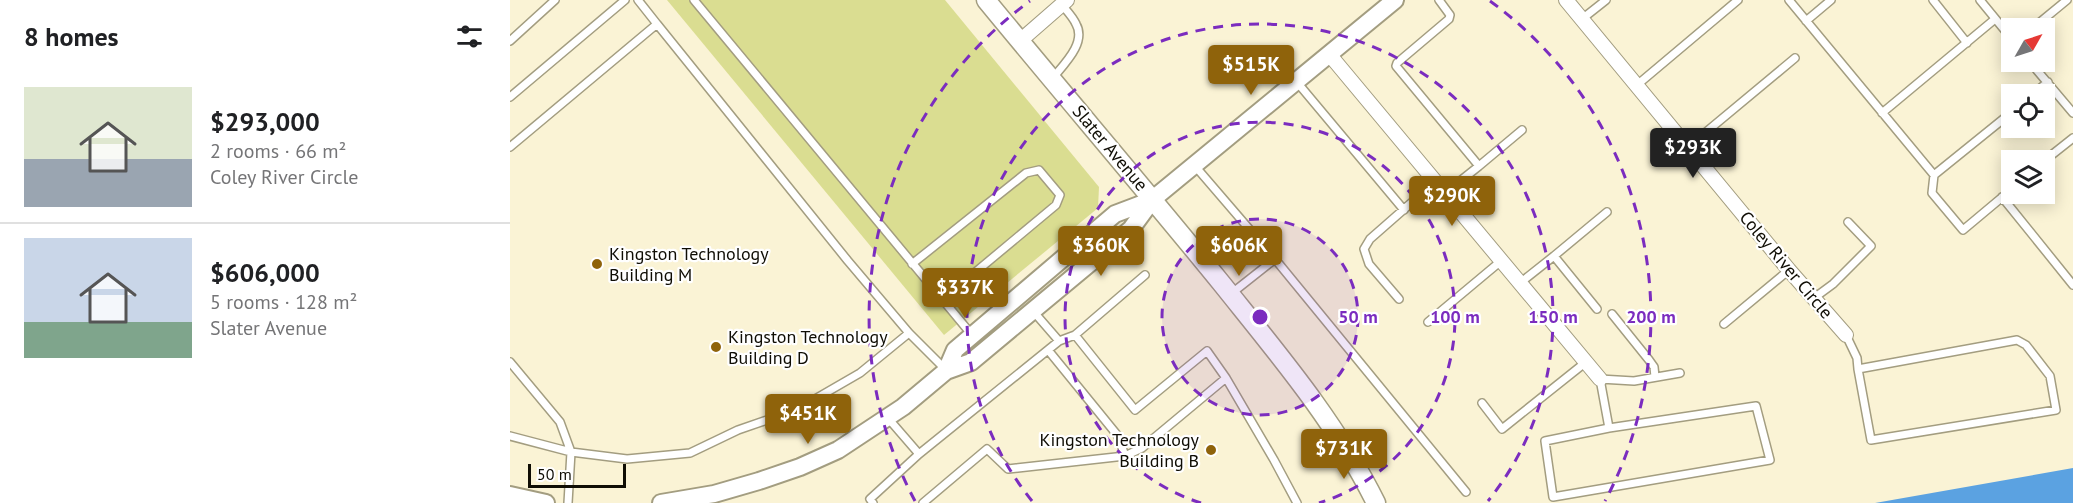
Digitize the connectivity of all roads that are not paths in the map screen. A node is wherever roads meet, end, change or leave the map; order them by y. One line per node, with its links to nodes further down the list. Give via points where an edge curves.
1 (555, 0): 23 (lane)
2 (625, 0): 34 (lane)
3 (638, 0): 21 (lane)
4 (694, 0): 57 (lane)
5 (986, 0): 24 (main road, Slater Avenue)
6 (1395, 0): 26 (street)
7 (1439, 0): 44 (lane, via 1449,19 1396,66)
8 (1566, 0): 18 (street, Coley River Circle)
9 (1606, 0): 18 (lane)
10 (1738, 0): 33 (lane)
11 (1789, 0): 20 (lane)
12 (1830, 0): 20 (lane)
13 (1933, 0): 25 (lane)
14 (1980, 0): 19 (lane)
15 (2067, 0): 17 (lane)
16 (1065, 2): 24 (street); 29 (lane, via 1079,33 1071,56)
17 (2044, 18)
18 (1582, 19): 33 (street, Coley River Circle)
19 (1995, 19): 22 (lane); 25 (lane)
20 (1806, 21): 35 (lane)
21 (657, 24): 40 (lane); 73 (lane)
22 (2001, 26)
23 (510, 41)
24 (1020, 41): 29 (main road, Slater Avenue)
25 (1967, 43): 35 (lane)
26 (1329, 54): 30 (street); 46 (street)
27 (1795, 58): 41 (lane)
28 (2039, 72): 31 (lane)
29 (1052, 79): 49 (main road, Slater Avenue)
30 (1296, 81): 43 (street); 51 (lane)
31 (2048, 82): 32 (lane); 36 (lane)
32 (2046, 84)
33 (1636, 85): 41 (street, Coley River Circle)
34 (510, 97)
35 (1882, 113): 45 (lane)
36 (2073, 113)
37 (2001, 121): 45 (lane)
38 (1522, 130): 44 (lane)
39 (2073, 138): 42 (lane)
40 (510, 147)
41 (1688, 147): 58 (street, Coley River Circle)
42 (2055, 153)
43 (1195, 166): 49 (street); 55 (lane)
44 (1479, 166): 47 (lane)
45 (1934, 176): 48 (lane, via 1932,193 1963,230)
46 (1435, 182): 47 (street); 51 (lane)
47 (1445, 193): 56 (street)
48 (2001, 198)
49 (1153, 199): 64 (main road, Slater Avenue); 69 (street, via 1131,229); 74 (street, via 1115,214)
50 (2008, 204): 61 (lane)
51 (1404, 210): 66 (lane, via 1364,249 1369,264)
52 (1608, 212): 54 (lane)
53 (1848, 222): 65 (lane, via 1871,246)
54 (1554, 256): 62 (lane); 68 (lane)
55 (1275, 259): 64 (lane); 94 (lane)
56 (1501, 261): 62 (street); 71 (lane)
57 (912, 264): 67 (lane); 67 (lane, via 1026,173 1039,171 1060,195 1056,205)
58 (1789, 270): 65 (street, Coley River Circle); 72 (lane)
59 (2073, 271): 61 (lane)
60 (1145, 275): 75 (lane)
61 (2066, 276): 63 (lane)
62 (1520, 283): 80 (street)
63 (2073, 285)
64 (1230, 294): 102 (main road, Slater Avenue, via 1315,400)
65 (1814, 298): 76 (street, Coley River Circle)
66 (1399, 299)
67 (942, 300): 74 (lane)
68 (1597, 309)
69 (1033, 310): 77 (lane); 82 (street, via 971,363)
70 (1612, 314): 84 (lane, via 1654,367)
71 (1428, 322)
72 (1724, 324)
73 (909, 333): 82 (lane); 91 (lane, via 860,373 796,410 738,430 690,453 627,459)
74 (972, 335): 82 (street, via 955,350)
75 (1075, 335): 77 (lane); 85 (lane, via 1135,410 1207,351)
76 (1846, 335): 81 (lane)
77 (1059, 341): 78 (lane)
78 (1048, 350): 92 (lane); 93 (lane, via 1118,436)
79 (510, 362): 91 (lane, via 560,422)
80 (1586, 362): 86 (street); 87 (lane, via 1502,429)
81 (1858, 369): 81 (lane, via 1871,440 2056,410 2050,376 2026,345 2017,340)
82 (946, 371): 88 (street)
83 (1680, 373): 84 (lane)
84 (1655, 377): 86 (lane, via 1634,381)
85 (1226, 378): 93 (lane, via 1142,448); 101 (lane)
86 (1600, 379): 89 (lane)
87 (1482, 403)
88 (887, 417): 92 (lane); 98 (street, via 838,450 800,467 731,493)
89 (1609, 428): 89 (lane, via 1756,406 1770,460 1553,497 1545,441)
90 (510, 436): 91 (lane)
91 (571, 452): 97 (lane)
92 (919, 454): 99 (lane, via 870,499)
93 (1125, 456): 100 (lane, via 1008,469 987,449)
94 (1466, 492)
95 (510, 495): 96 (street)
96 (546, 503)
97 (568, 503)
98 (661, 503)
99 (873, 503)
100 (923, 503)
101 (1297, 503)
102 (1376, 503)

